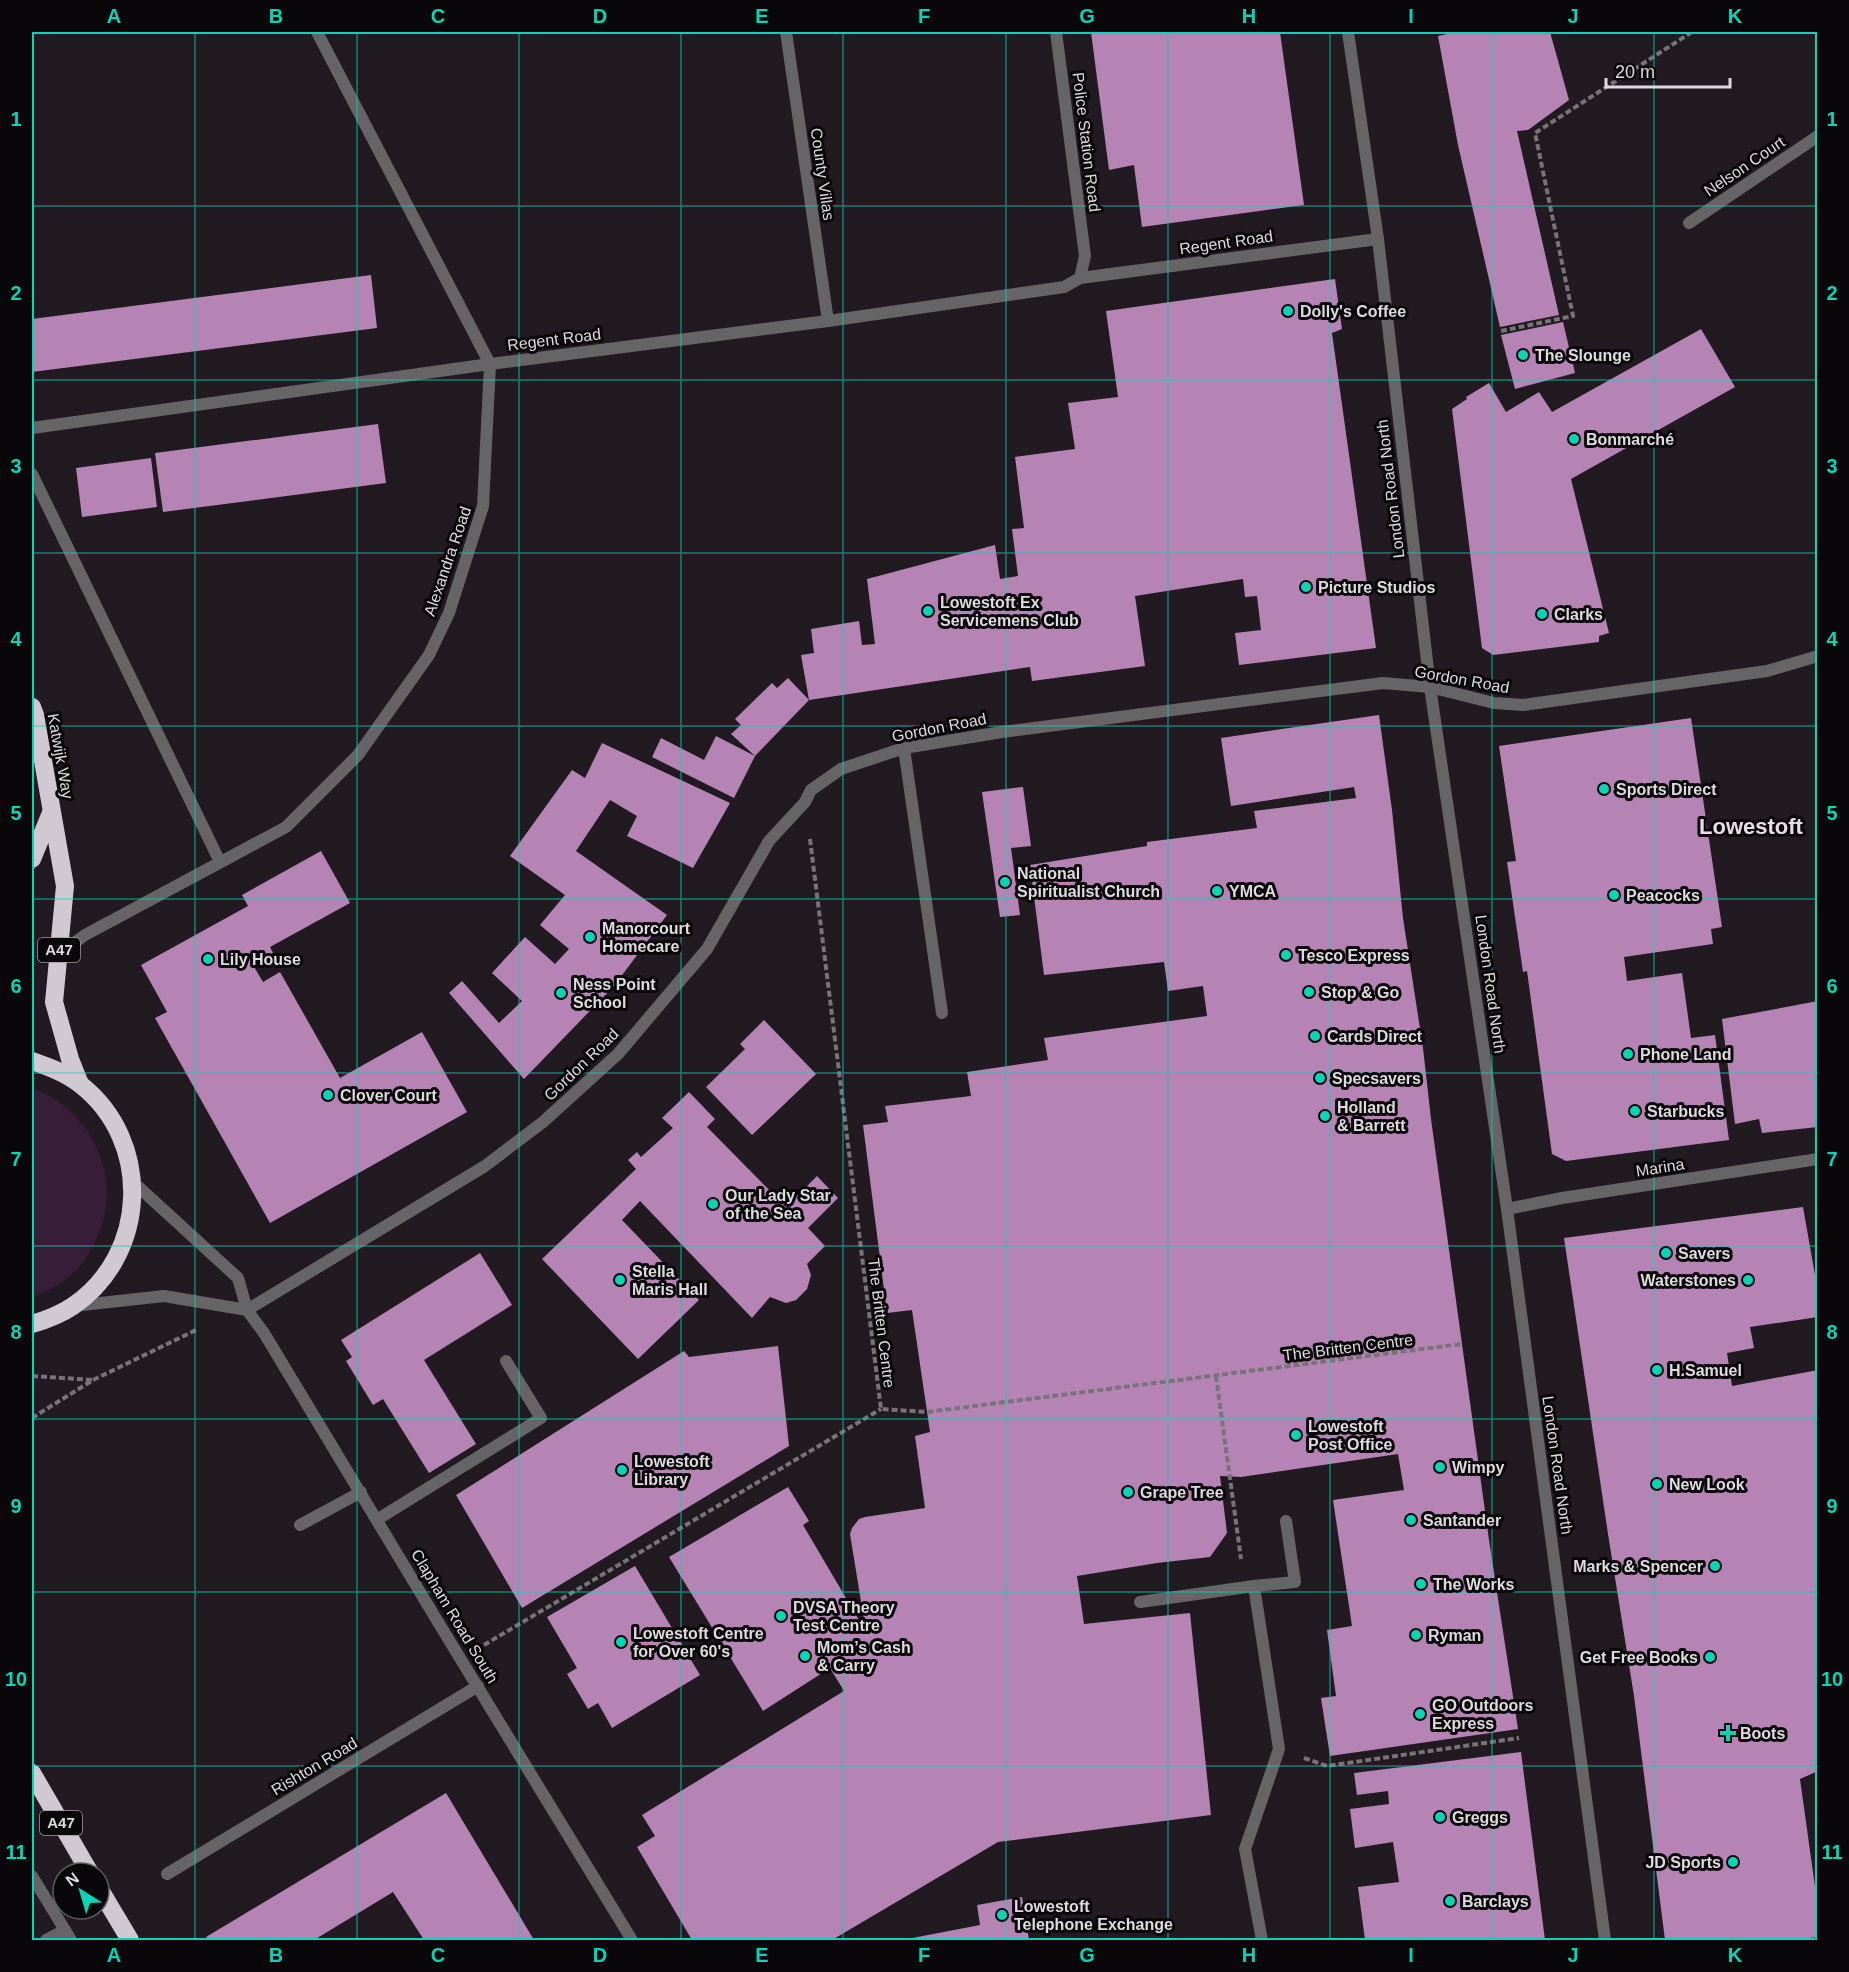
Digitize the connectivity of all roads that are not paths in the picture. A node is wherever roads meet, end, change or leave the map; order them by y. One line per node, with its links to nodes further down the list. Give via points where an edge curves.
1 (317, 32): 10 (street)
2 (786, 32): 9 (street, County Villas)
3 (1056, 32): 8 (street, Police Station Road, via 1085,256)
4 (1348, 32): 7 (street, London Road North)
5 (1818, 136): 6 (street, Nelson Court)
6 (1689, 223)
7 (1378, 239): 8 (street, Regent Road); 14 (street, London Road North)
8 (1080, 278): 9 (street, Regent Road, via 1064,287)
9 (828, 321): 10 (street, Regent Road)
10 (490, 364): 11 (street, Regent Road); 19 (street, Alexandra Road, via 483,506 448,613 429,655 358,755 286,826)
11 (32, 428)
12 (32, 474): 19 (street)
13 (1818, 656): 14 (street, Gordon Road, via 1767,671 1523,705 1494,703)
14 (1430, 687): 16 (street, Gordon Road, via 1383,683); 26 (street, London Road North)
15 (32, 707): 17 (highway, Katwijk Way / A47)
16 (904, 748): 21 (street); 28 (street, Gordon Road, via 841,769 811,790 769,841 707,949 618,1054 543,1122 485,1166)
17 (51, 813): 18 (highway, Katwijk Way); 20 (highway, Katwijk Way / A47, via 65,886)
18 (32, 860)
19 (220, 862): 20 (street, Alexandra Road, via 85,935)
20 (58, 955): 23 (highway, Katwijk Way / A47, via 54,1002)
21 (942, 1013)
22 (32, 1061): 23 (highway, via 56,1069)
23 (80, 1084): 25 (highway, via 101,1104 117,1128 128,1154)
24 (1818, 1159): 26 (street, Marina)
25 (133, 1182): 27 (highway, via 132,1211 125,1238 95,1287); 28 (street, Clapham Road South, via 238,1278)
26 (1507, 1209): 48 (street, London Road North)
27 (73, 1306): 28 (street, via 164,1296); 29 (highway)
28 (247, 1310): 31 (street, Clapham Road South)
29 (32, 1324)
30 (506, 1360): 32 (street, via 542,1418)
31 (361, 1492): 32 (street, Clapham Road South); 34 (street)
32 (378, 1519): 37 (street, Clapham Road South)
33 (1286, 1521): 35 (street, via 1295,1582)
34 (300, 1525)
35 (1250, 1587): 36 (street); 47 (street, via 1279,1749 1245,1849)
36 (1140, 1602)
37 (478, 1686): 40 (street, Rishton Road); 46 (street, Clapham Road South)
38 (32, 1773): 39 (highway, A47)
39 (83, 1861)
40 (167, 1874)
41 (32, 1876): 43 (street)
42 (111, 1909): 45 (highway)
43 (68, 1935): 44 (street)
44 (46, 1941)
45 (130, 1941)
46 (632, 1941)
47 (1262, 1941)
48 (1605, 1941)

